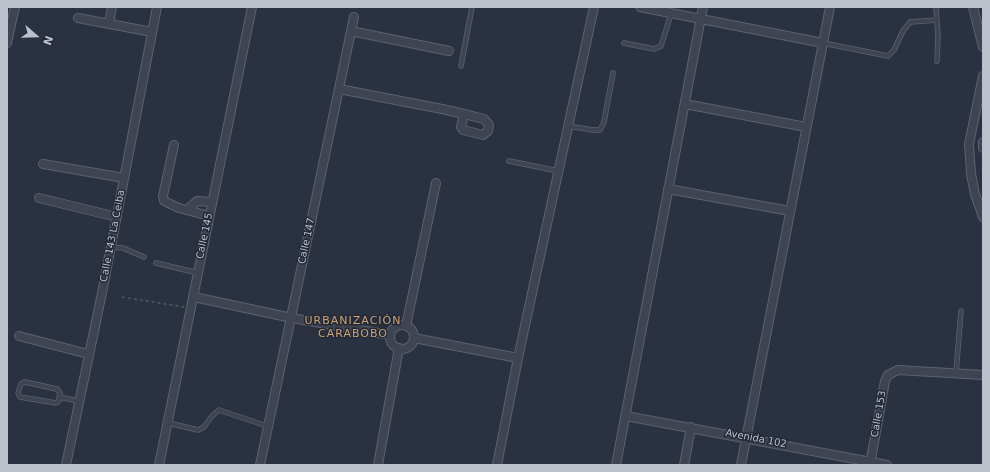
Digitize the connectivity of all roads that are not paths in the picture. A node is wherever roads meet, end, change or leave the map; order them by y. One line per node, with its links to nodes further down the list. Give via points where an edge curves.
1 (15, 7): 20 (street)
2 (112, 7): 17 (street)
3 (157, 7): 19 (street, Calle 143 La Ceiba)
4 (252, 7): 44 (street, Calle 145)
5 (472, 7): 26 (lane)
6 (594, 7): 32 (street)
7 (640, 7): 12 (street)
8 (703, 7): 15 (street)
9 (830, 7): 22 (street)
10 (936, 7): 16 (lane)
11 (973, 7): 23 (street)
12 (671, 14): 15 (street); 21 (lane, via 661,46 654,49)
13 (354, 17): 18 (street, Calle 147)
14 (78, 18): 17 (street)
15 (700, 20): 22 (street); 30 (street)
16 (937, 20): 22 (lane, via 910,22 888,56); 25 (lane)
17 (109, 24): 19 (street)
18 (351, 31): 24 (street); 29 (street, Calle 147)
19 (152, 32): 40 (street, Calle 143 La Ceiba)
20 (7, 43)
21 (624, 43)
22 (823, 43): 33 (street)
23 (983, 47)
24 (449, 51)
25 (938, 61)
26 (461, 66)
27 (614, 73): 32 (lane, via 600,130)
28 (983, 76): 49 (street, via 969,144 971,174)
29 (339, 89): 31 (street); 56 (street, Calle 147)
30 (684, 104): 33 (street); 42 (street)
31 (464, 114)
32 (568, 126): 39 (street)
33 (806, 128): 46 (street)
34 (983, 142): 36 (street)
35 (174, 145): 45 (street, via 163,199 169,205)
36 (983, 148)
37 (509, 161): 39 (lane)
38 (43, 164): 40 (street)
39 (558, 172): 63 (street)
40 (124, 178): 48 (street, Calle 143 La Ceiba)
41 (436, 183): 57 (street)
42 (668, 189): 46 (street); 68 (street)
43 (38, 198): 48 (street)
44 (212, 202): 45 (street, via 197,201); 47 (street, Calle 145)
45 (187, 210): 47 (street)
46 (790, 211): 72 (street)
47 (210, 216): 53 (street, Calle 145)
48 (116, 217): 50 (street, Calle 143 La Ceiba)
49 (983, 217)
50 (111, 247): 51 (lane, via 123,248); 62 (street, Calle 143 La Ceiba)
51 (144, 257)
52 (156, 263): 53 (lane)
53 (198, 273): 54 (street, Calle 145)
54 (194, 297): 56 (street); 69 (street, Calle 145)
55 (961, 311): 64 (lane)
56 (292, 318): 58 (street); 70 (street, Calle 147)
57 (406, 326): 58 (street, via 396,326); 60 (street, via 413,332)
58 (390, 335): 61 (street, via 393,345)
59 (19, 336): 62 (street)
60 (414, 338): 61 (street, via 409,347); 63 (street)
61 (399, 348): 77 (street)
62 (88, 354): 67 (street, Calle 143 La Ceiba)
63 (518, 358): 78 (street)
64 (956, 374): 65 (street); 73 (street, Calle 153, via 898,370 888,375)
65 (983, 375)
66 (59, 397): 66 (lane, via 56,403 20,397 18,393 21,384 25,382 57,389); 67 (lane)
67 (78, 401): 74 (street, Calle 143 La Ceiba)
68 (626, 416): 71 (street, Avenida 102); 79 (street)
69 (167, 423): 70 (lane, via 198,430 219,410); 75 (street, Calle 145)
70 (268, 426): 76 (street, Calle 147)
71 (691, 427): 72 (street, Avenida 102); 80 (street)
72 (747, 437): 73 (street, Avenida 102); 81 (street)
73 (870, 463): 82 (street, Avenida 102)
74 (66, 465)
75 (159, 465)
76 (260, 465)
77 (378, 465)
78 (496, 465)
79 (616, 465)
80 (684, 465)
81 (741, 465)
82 (887, 465)

